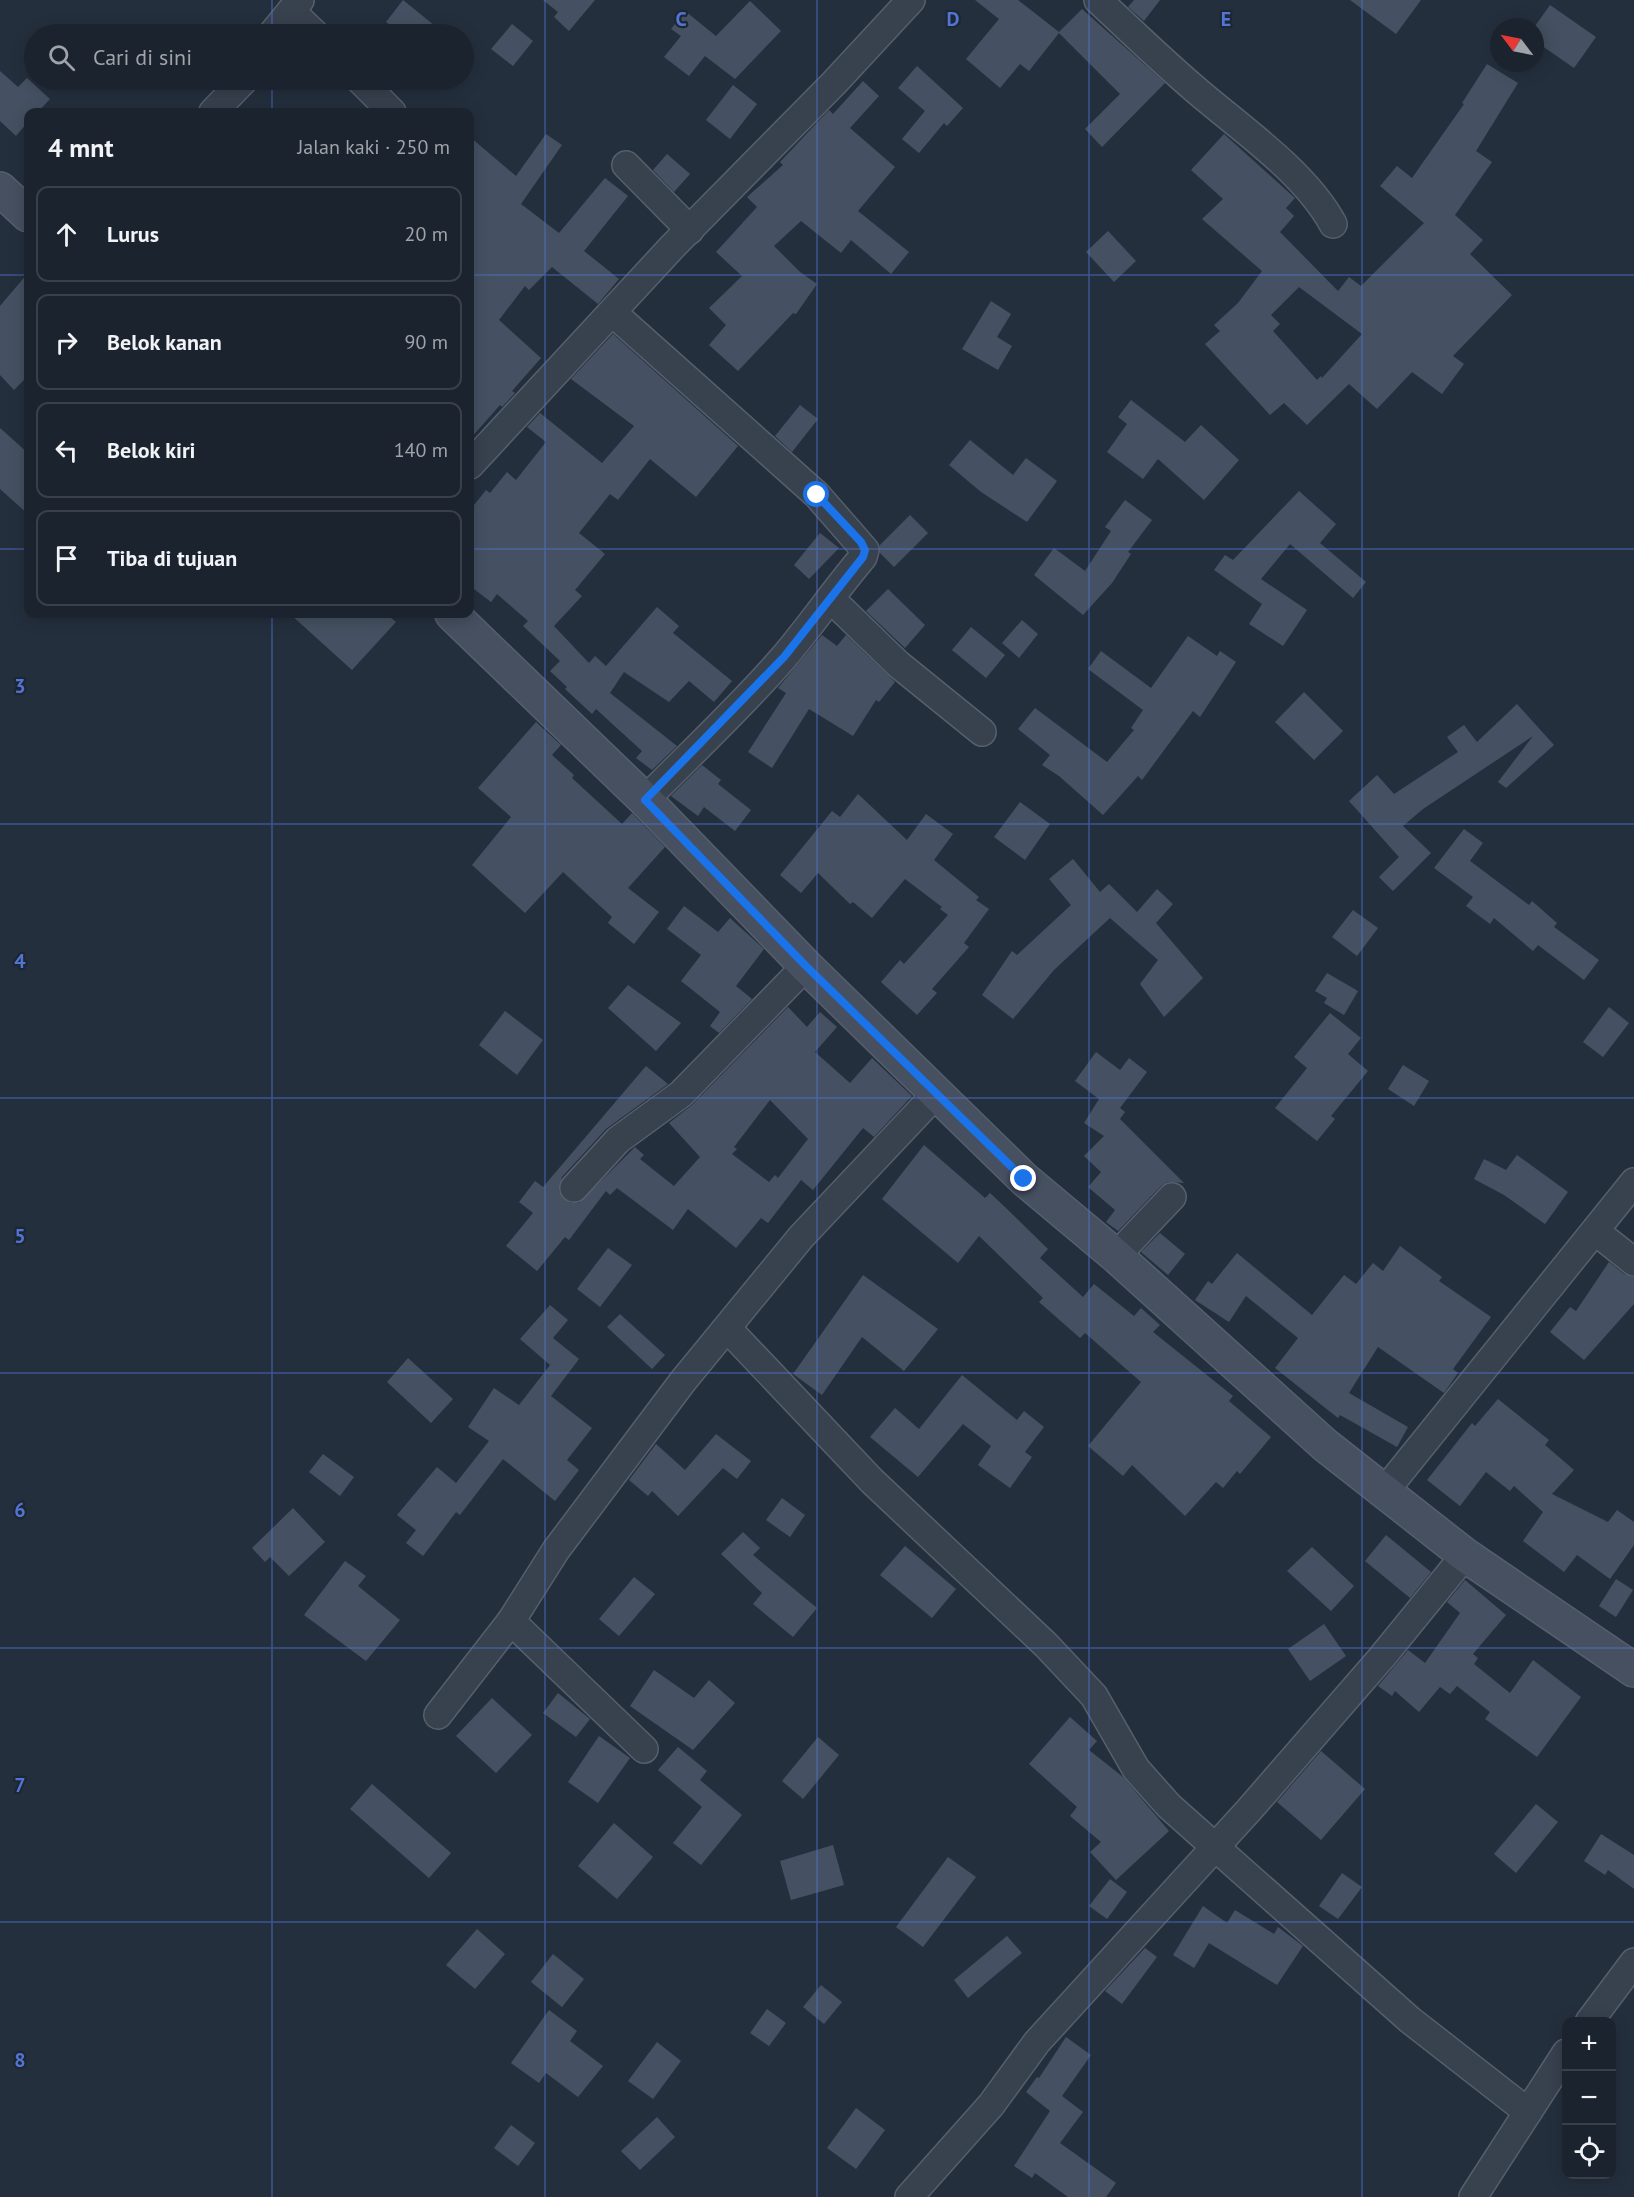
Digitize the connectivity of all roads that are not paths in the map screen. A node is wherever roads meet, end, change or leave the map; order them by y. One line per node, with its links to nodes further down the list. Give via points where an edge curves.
1 (1098, 0): 13 (street, via 1196,90 1247,130 1313,195)
2 (907, 1): 14 (street, via 834,83)
3 (295, 5): 4 (street); 5 (street)
4 (280, 24)
5 (308, 24)
6 (234, 90): 8 (street)
7 (370, 90): 9 (street)
8 (217, 108)
9 (388, 108)
10 (626, 165): 14 (street)
11 (0, 189): 12 (street)
12 (24, 211)
13 (1333, 224)
14 (690, 230): 15 (street)
15 (613, 313): 16 (street); 17 (street, via 817,495 861,542 863,557 834,590)
16 (474, 461)
17 (832, 600): 19 (street, via 898,664); 20 (street, via 784,657)
18 (456, 618): 20 (street)
19 (982, 732)
20 (645, 800): 21 (street)
21 (806, 966): 22 (street); 24 (street, via 686,1089 618,1140)
22 (936, 1094): 27 (street, via 1024,1179); 29 (street, via 801,1237)
23 (1634, 1182): 26 (street)
24 (574, 1188)
25 (1172, 1197): 27 (street)
26 (1595, 1232): 28 (street); 30 (street)
27 (1116, 1256): 30 (street)
28 (1634, 1262)
29 (727, 1328): 32 (street, via 556,1550); 36 (street, via 872,1481 1054,1653 1094,1696 1136,1768 1169,1806)
30 (1384, 1492): 31 (street)
31 (1465, 1555): 33 (street); 36 (street, via 1382,1657)
32 (511, 1621): 34 (street); 35 (street)
33 (1634, 1670)
34 (438, 1715)
35 (644, 1749)
36 (1215, 1846): 40 (street, via 1410,2019); 41 (street, via 1037,2042 991,2105)
37 (1634, 1962): 38 (street)
38 (1593, 2017)
39 (1562, 2060): 40 (street)
40 (1528, 2112): 42 (street)
41 (909, 2197)
42 (1473, 2197)

